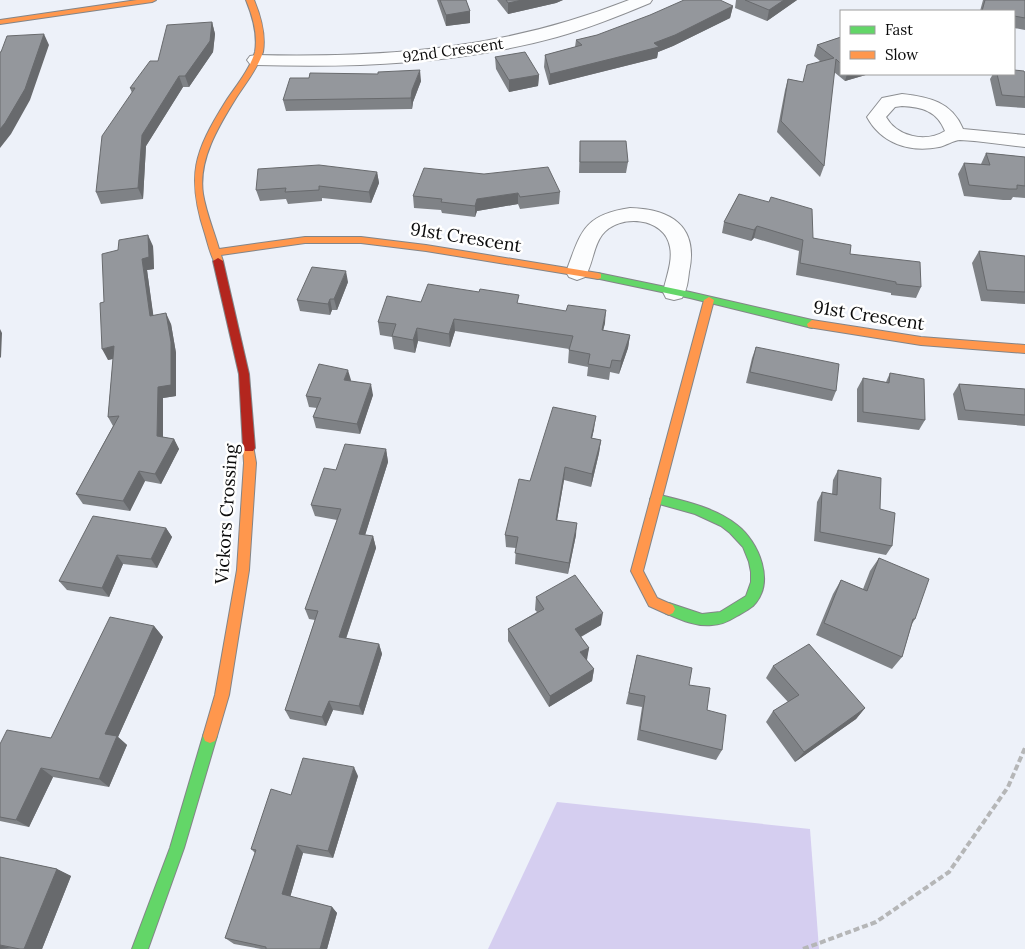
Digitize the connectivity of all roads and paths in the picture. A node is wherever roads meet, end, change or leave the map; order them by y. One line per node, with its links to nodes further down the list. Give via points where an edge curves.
1 (152, 0): 4 (street)
2 (250, 0): 5 (street, Vickors Crossing, via 260,36)
3 (644, 0): 5 (street, 92nd Crescent, via 575,25 465,50 343,62)
4 (0, 22)
5 (256, 60): 8 (street, Vickors Crossing, via 217,123 204,152 198,183 203,215)
6 (956, 133): 7 (street)
7 (1025, 141)
8 (216, 254): 9 (street, 91st Crescent, via 283,241 360,240); 15 (street, Vickors Crossing, via 244,374 250,463 243,570 222,695 177,848)
9 (577, 272): 10 (street, 91st Crescent); 10 (street, via 595,229 623,215 645,215 664,222 676,233 682,246)
10 (674, 292): 11 (street, 91st Crescent)
11 (709, 300): 12 (street, 91st Crescent, via 897,339); 13 (street)
12 (1025, 349)
13 (656, 499): 13 (street, via 637,572 653,602 688,618 720,618 750,601 760,576 753,553 735,530 706,512)
14 (1025, 748): 16 (path, via 1008,787 949,872 876,922)
15 (140, 949)
16 (803, 949)

